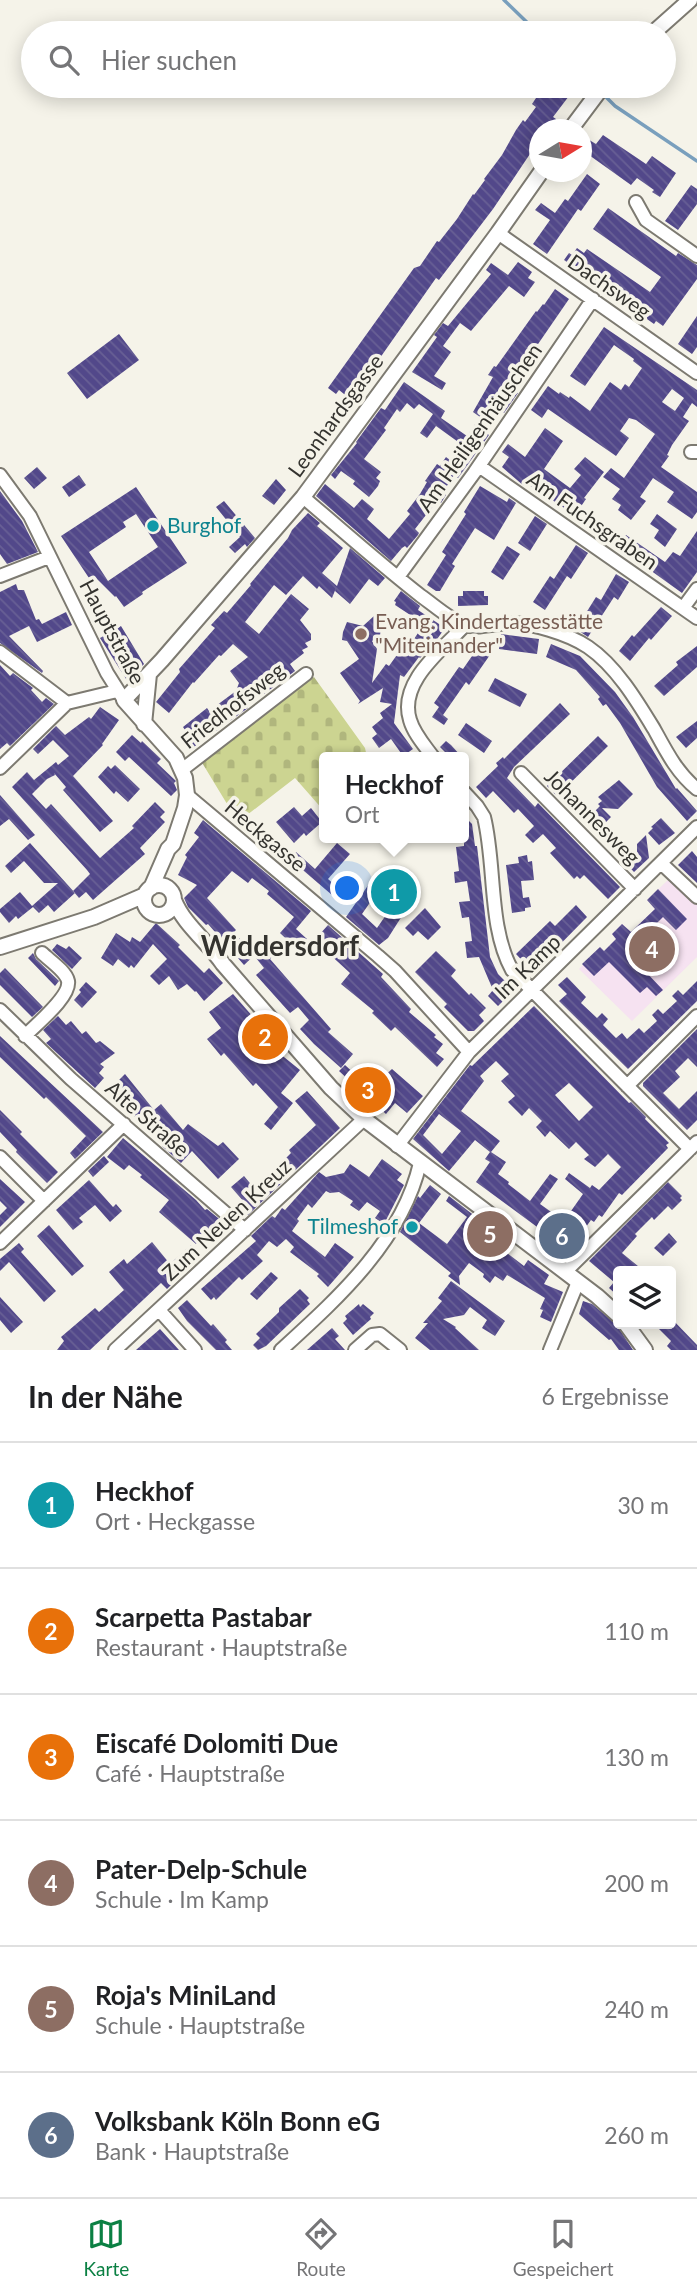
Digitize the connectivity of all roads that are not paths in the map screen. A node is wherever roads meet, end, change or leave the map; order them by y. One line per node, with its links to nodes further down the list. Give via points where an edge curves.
1 (690, 0): 2 (street)
2 (666, 21)
3 (594, 98): 4 (street)
4 (578, 119)
5 (534, 182): 7 (street, Leonhardsgasse)
6 (636, 202): 8 (street, via 646,220)
7 (498, 233): 9 (street, Dachsweg); 13 (street, Leonhardsgasse)
8 (697, 256)
9 (593, 299): 10 (street, Dachsweg); 11 (street, Am Heiligenhäuschen)
10 (697, 373)
11 (479, 466): 16 (street, Am Heiligenhäuschen); 18 (street, Am Fuchsgraben)
12 (0, 475): 14 (street, Hauptstraße, via 30,516)
13 (303, 497): 16 (street); 22 (street, Leonhardsgasse)
14 (50, 557): 15 (street); 24 (street, Hauptstraße)
15 (0, 576)
16 (398, 578): 20 (street)
17 (697, 589): 18 (street)
18 (683, 608): 19 (street, Am Fuchsgraben)
19 (697, 618)
20 (465, 625): 27 (street, via 416,679 408,699 412,727); 31 (street, via 528,625 589,648 621,680 675,767)
21 (0, 652): 25 (street)
22 (149, 674): 24 (street, Leonhardsgasse); 26 (street)
23 (306, 674): 29 (street, Friedhofsweg)
24 (120, 696): 25 (street); 26 (street, Hauptstraße)
25 (67, 703): 28 (street)
26 (144, 724): 29 (street, Hauptstraße)
27 (430, 752)
28 (0, 768)
29 (183, 769): 32 (street)
30 (521, 773): 37 (street, Johannesweg)
31 (697, 789)
32 (187, 795): 35 (street); 50 (street, Heckgasse, via 395,971)
33 (469, 797): 46 (street, via 484,817 503,950 512,970)
34 (697, 827): 36 (street, Im Kamp)
35 (173, 844): 38 (street); 39 (street)
36 (661, 863): 37 (street, Im Kamp); 40 (street)
37 (635, 889): 46 (street, Im Kamp)
38 (148, 891): 39 (street, via 162,886); 41 (street, via 145,904); 42 (street)
39 (172, 895): 41 (street, via 172,908); 45 (street, via 186,920)
40 (697, 897)
41 (155, 913): 42 (street, via 128,911); 45 (street, via 170,919)
42 (94, 917): 43 (street)
43 (0, 947)
44 (42, 953): 49 (street, via 66,976 67,988 63,998)
45 (223, 964): 52 (street)
46 (532, 990): 50 (street, Im Kamp); 51 (street)
47 (0, 1010): 49 (street, Alte Straße)
48 (697, 1016): 51 (street)
49 (25, 1036): 53 (street, Alte Straße)
50 (469, 1052): 54 (street, Im Kamp)
51 (627, 1086): 55 (street)
52 (364, 1119): 54 (street); 59 (street, Zum Neuen Kreuz)
53 (124, 1124): 58 (street); 59 (street, Alte Straße)
54 (397, 1146): 57 (street)
55 (694, 1146): 61 (street)
56 (0, 1157): 58 (street)
57 (421, 1163): 61 (street); 66 (street, via 404,1209 351,1285)
58 (44, 1200): 60 (street)
59 (244, 1230): 63 (street, Zum Neuen Kreuz)
60 (0, 1243)
61 (565, 1272): 62 (street)
62 (578, 1282): 64 (street); 71 (street)
63 (159, 1310): 67 (street, Zum Neuen Kreuz); 68 (street)
64 (613, 1311)
65 (630, 1329): 72 (street)
66 (284, 1347)
67 (116, 1350)
68 (195, 1350)
69 (355, 1350): 70 (street, via 380,1334)
70 (400, 1350)
71 (550, 1350)
72 (645, 1350)

